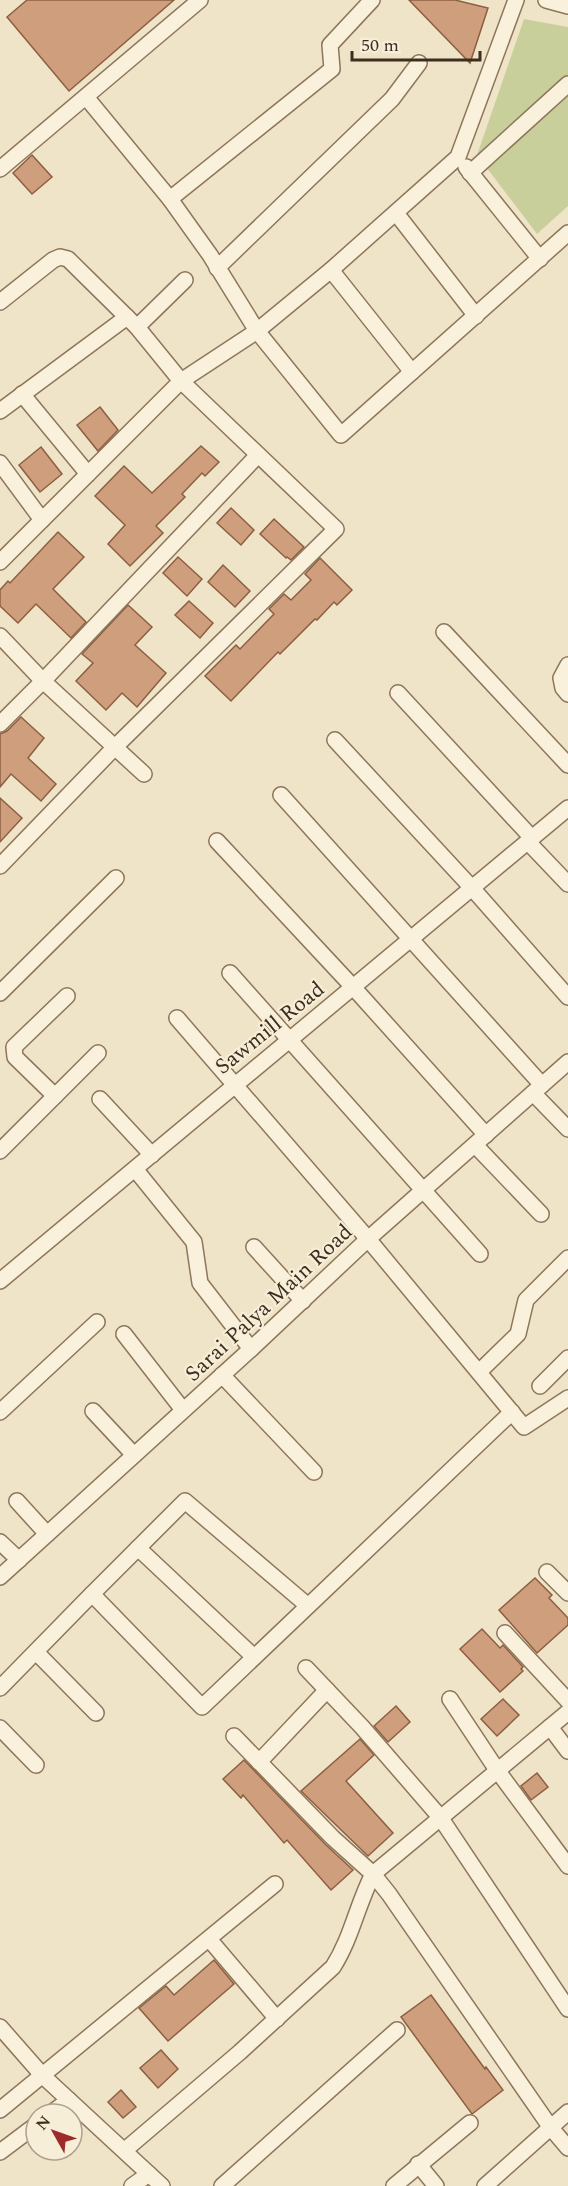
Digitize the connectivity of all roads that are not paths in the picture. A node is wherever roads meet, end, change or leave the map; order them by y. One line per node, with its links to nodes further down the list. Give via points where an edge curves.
1 (200, 0): 8 (street)
2 (372, 0): 12 (street, via 330,45 332,69)
3 (516, 0): 9 (street)
4 (546, 0): 5 (street)
5 (568, 6)
6 (419, 63): 16 (street, via 392,99)
7 (568, 84): 11 (street)
8 (86, 97): 10 (street); 12 (street)
9 (458, 157): 11 (street); 13 (street)
10 (0, 169)
11 (470, 173): 15 (street)
12 (170, 199): 16 (street)
13 (396, 213): 17 (street); 20 (street)
14 (568, 233): 15 (street)
15 (540, 259): 20 (street)
16 (217, 268): 22 (street)
17 (331, 270): 22 (street); 23 (street)
18 (185, 280): 21 (street)
19 (0, 302): 21 (street, via 60,257 68,260)
20 (476, 316): 23 (street)
21 (132, 322): 24 (street); 25 (street)
22 (257, 331): 23 (street, via 341,435); 24 (street)
23 (412, 372)
24 (181, 381): 27 (street); 29 (street)
25 (22, 394): 26 (street); 29 (street)
26 (0, 411)
27 (258, 455): 35 (street); 40 (street, via 336,529)
28 (0, 463): 30 (street)
29 (88, 474): 30 (street)
30 (42, 520): 31 (street)
31 (0, 562)
32 (444, 632): 41 (street)
33 (0, 636): 35 (street)
34 (568, 665): 37 (street, via 561,678)
35 (43, 681): 38 (street); 40 (street)
36 (398, 693): 45 (street)
37 (568, 694)
38 (0, 724)
39 (335, 740): 50 (street)
40 (115, 747): 42 (street); 47 (street)
41 (568, 765)
42 (144, 774)
43 (281, 795): 51 (street)
44 (568, 808): 45 (street, Sawmill Road)
45 (530, 840): 49 (street); 50 (street, Sawmill Road)
46 (217, 841): 53 (street)
47 (0, 866)
48 (116, 878): 54 (street)
49 (568, 884)
50 (472, 888): 51 (street, Sawmill Road); 56 (street)
51 (412, 938): 53 (street, Sawmill Road); 62 (street)
52 (230, 973): 58 (street)
53 (353, 987): 58 (street, Sawmill Road); 66 (street)
54 (0, 993)
55 (68, 996): 63 (street, via 14,1047 15,1057)
56 (568, 997)
57 (177, 1018): 61 (street)
58 (290, 1039): 61 (street, Sawmill Road); 70 (street)
59 (98, 1053): 63 (street)
60 (568, 1062): 62 (street, Sarai Palya Main Road)
61 (233, 1085): 68 (street, Sawmill Road); 72 (street)
62 (538, 1089): 65 (street); 66 (street, Sarai Palya Main Road)
63 (56, 1096): 67 (street)
64 (100, 1099): 68 (street)
65 (568, 1129)
66 (480, 1140): 70 (street, Sarai Palya Main Road); 71 (street)
67 (0, 1151)
68 (152, 1155): 69 (street, Sawmill Road)
69 (135, 1169): 76 (street, Sawmill Road); 80 (street, via 194,1242 200,1283)
70 (424, 1189): 72 (street, Sarai Palya Main Road); 74 (street)
71 (541, 1214)
72 (368, 1239): 77 (street, Sarai Palya Main Road); 82 (street)
73 (254, 1246): 77 (street)
74 (480, 1254)
75 (568, 1258): 82 (street, via 526,1300 518,1334)
76 (0, 1281)
77 (303, 1301): 80 (street, Sarai Palya Main Road)
78 (97, 1322): 88 (street)
79 (124, 1335): 86 (street)
80 (251, 1349): 83 (street, Sarai Palya Main Road)
81 (568, 1358): 84 (street)
82 (479, 1372): 89 (street)
83 (222, 1375): 86 (street, Sarai Palya Main Road); 91 (street)
84 (540, 1386)
85 (568, 1398): 89 (street, via 524,1427)
86 (183, 1410): 90 (street, Sarai Palya Main Road)
87 (93, 1411): 90 (street)
88 (0, 1412)
89 (512, 1412): 101 (street)
90 (134, 1455): 93 (street, Sarai Palya Main Road)
91 (314, 1472)
92 (17, 1501): 93 (street)
93 (47, 1534): 96 (street, Sarai Palya Main Road)
94 (0, 1542): 96 (street)
95 (138, 1548): 100 (street); 101 (street, via 185,1501); 104 (street)
96 (19, 1560): 98 (street, Sarai Palya Main Road)
97 (547, 1572): 99 (street)
98 (0, 1577)
99 (568, 1593)
100 (92, 1594): 103 (street); 104 (street, via 202,1707)
101 (307, 1605): 104 (street)
102 (505, 1633): 109 (street)
103 (36, 1652): 106 (street); 111 (street)
104 (254, 1657)
105 (306, 1668): 107 (street)
106 (0, 1688)
107 (327, 1690): 116 (street); 119 (street)
108 (450, 1699): 118 (street)
109 (568, 1701)
110 (568, 1712): 112 (street)
111 (96, 1713)
112 (550, 1727): 115 (street); 118 (street)
113 (0, 1728): 117 (street)
114 (234, 1736): 116 (street)
115 (568, 1751)
116 (259, 1762): 121 (street)
117 (36, 1765)
118 (497, 1770): 119 (street); 120 (street)
119 (440, 1817): 121 (street); 124 (street)
120 (568, 1866)
121 (373, 1874): 125 (street, via 344,1950 333,1967); 134 (street)
122 (275, 1884): 123 (street)
123 (209, 1939): 125 (street); 128 (street)
124 (568, 2009)
125 (277, 2019): 137 (street)
126 (397, 2030): 143 (street)
127 (3, 2035): 128 (street)
128 (43, 2076): 129 (street); 131 (street)
129 (69, 2100): 130 (street); 137 (street)
130 (66, 2102)
131 (0, 2110)
132 (568, 2112): 134 (street)
133 (470, 2123): 139 (street)
134 (551, 2128): 136 (street); 146 (street)
135 (24, 2134): 138 (street)
136 (568, 2148)
137 (125, 2150): 140 (street)
138 (0, 2152)
139 (418, 2164): 144 (street); 145 (street)
140 (149, 2174): 141 (street); 142 (street)
141 (132, 2186)
142 (162, 2186)
143 (222, 2186)
144 (394, 2186)
145 (436, 2186)
146 (485, 2186)

